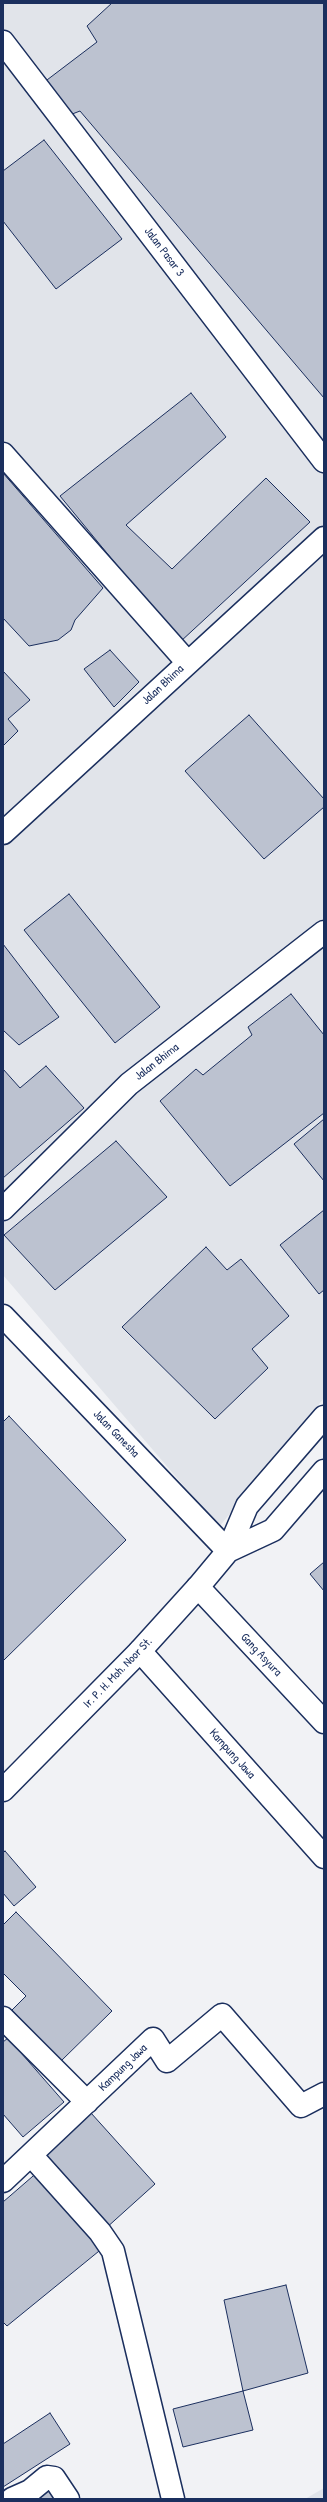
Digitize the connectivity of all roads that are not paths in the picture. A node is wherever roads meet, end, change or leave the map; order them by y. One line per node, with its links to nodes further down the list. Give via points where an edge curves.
1 (3, 42): 3 (street, Jalan Pasar 3)
2 (3, 454): 5 (street)
3 (324, 461)
4 (324, 538): 5 (street, Jalan Bhima)
5 (188, 663): 6 (street, Jalan Bhima)
6 (3, 833)
7 (324, 932): 8 (street, Jalan Bhima, via 129,1084)
8 (3, 1209)
9 (3, 1316): 12 (street, Jalan Ganesha)
10 (324, 1417): 12 (street, Ir. P. H. Moh. Noor St., via 247,1506)
11 (324, 1471): 12 (street, Ir. P. H. Moh. Noor St., via 273,1530)
12 (228, 1551): 13 (street, Ir. P. H. Moh. Noor St.)
13 (198, 1587): 14 (street, Ir. P. H. Moh. Noor St.); 15 (street, Gang Asyura)
14 (140, 1651): 16 (street, Ir. P. H. Moh. Noor St.); 17 (street, Kampung Jawa)
15 (324, 1722)
16 (3, 1790)
17 (324, 1857)
18 (3, 2018): 20 (street)
19 (324, 2094): 20 (street, Kampung Jawa, via 301,2106 222,2015 168,2060 153,2039)
20 (87, 2102): 21 (street, Kampung Jawa)
21 (31, 2155): 22 (street, Kampung Jawa); 27 (street, via 100,2232 113,2251)
22 (3, 2181)
23 (3, 2498): 24 (street)
24 (8, 2499)
25 (12, 2499): 26 (street, via 30,2491 47,2477 54,2478)
26 (68, 2499)
27 (173, 2499)

